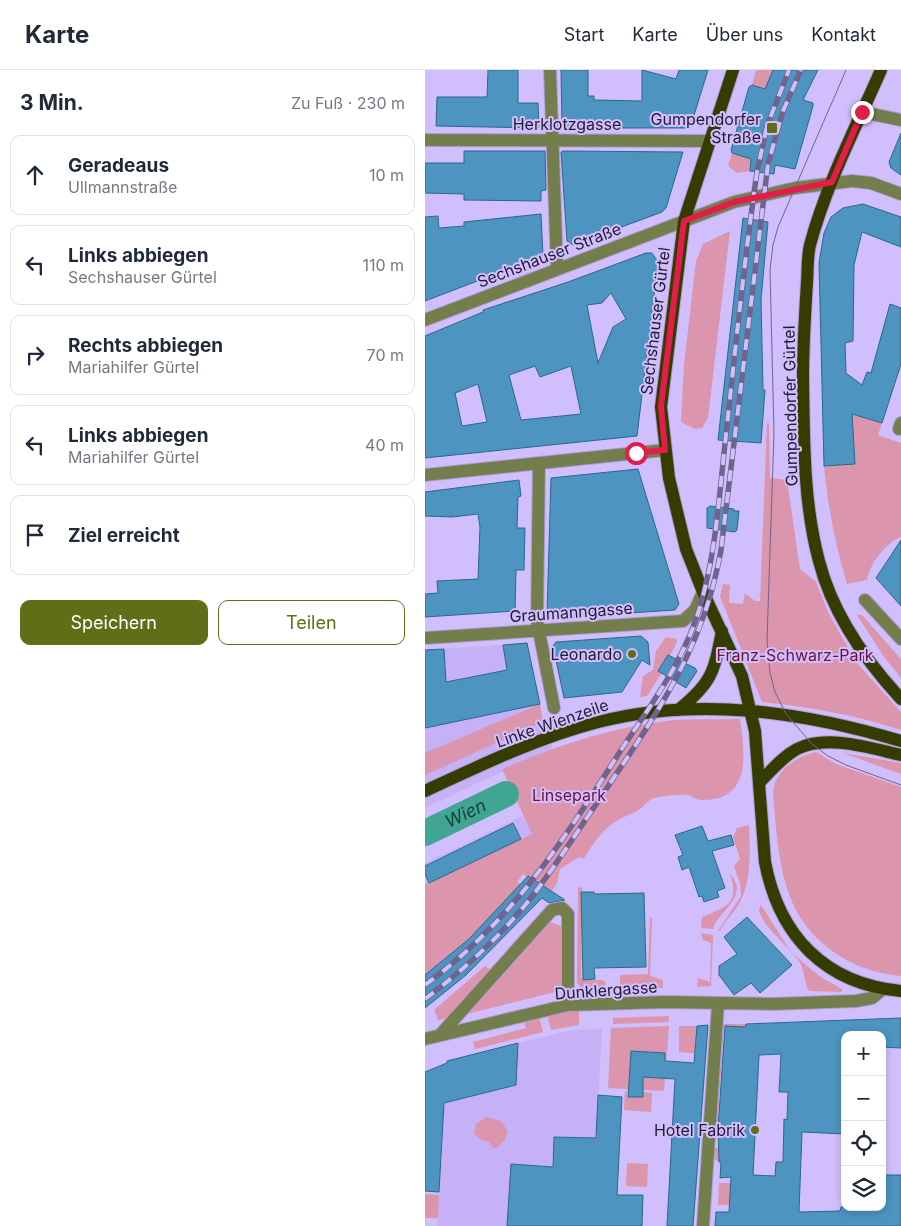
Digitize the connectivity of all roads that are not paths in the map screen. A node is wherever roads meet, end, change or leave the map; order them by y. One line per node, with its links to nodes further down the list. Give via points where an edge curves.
1 (550, 70): 7 (street)
2 (733, 70): 8 (main road, Sechshauser Gürtel)
3 (881, 70): 4 (main road, Gumpendorfer Gürtel)
4 (862, 112): 5 (street); 9 (main road, Gumpendorfer Gürtel)
5 (901, 120)
6 (425, 140): 7 (street, Herklotzgasse)
7 (552, 140): 8 (street, Herklotzgasse); 12 (street)
8 (708, 141): 11 (main road, Sechshauser Gürtel)
9 (832, 182): 10 (street, via 871,183); 11 (street, Sechshauser Straße, via 734,202); 23 (main road, Gumpendorfer Gürtel, via 810,248 803,339 804,454 812,526 819,561 840,612 876,671)
10 (901, 194)
11 (684, 221): 12 (street, Sechshauser Straße); 14 (main road, Sechshauser Gürtel, via 661,406)
12 (557, 268): 13 (street, Sechshauser Straße)
13 (425, 320)
14 (665, 450): 15 (street); 17 (main road, Sechshauser Gürtel, via 686,549)
15 (539, 463): 16 (street); 19 (street)
16 (425, 475)
17 (703, 592): 19 (street, Graumanngasse, via 695,610 683,621); 20 (main road, Sechshauser Gürtel)
18 (865, 600): 22 (street)
19 (538, 631): 21 (street, Graumanngasse); 24 (street)
20 (722, 631): 25 (main road, via 707,684); 26 (main road, Sechshauser Gürtel, via 742,676)
21 (425, 638)
22 (901, 639)
23 (901, 699)
24 (554, 708)
25 (678, 710): 26 (main road, Linke Wienzeile); 30 (main road, Linke Wienzeile, via 625,716 569,730 510,752)
26 (751, 710): 27 (main road, Linke Wienzeile, via 839,724); 29 (main road, Sechshauser Gürtel)
27 (901, 742)
28 (901, 755): 29 (main road, via 833,743 812,744 787,756)
29 (759, 783): 31 (main road, Sechshauser Gürtel, via 768,880 788,926 810,953 830,968 851,980)
30 (425, 791)
31 (883, 989): 32 (main road, Sechshauser Gürtel); 33 (street, Dunklergasse, via 872,998 856,1001)
32 (901, 991)
33 (718, 1004): 34 (street, Dunklergasse); 37 (street)
34 (568, 1005): 35 (street, Dunklergasse); 35 (street, via 568,914 563,908 552,910)
35 (440, 1035): 36 (street, Dunklergasse)
36 (425, 1039)
37 (703, 1226)

